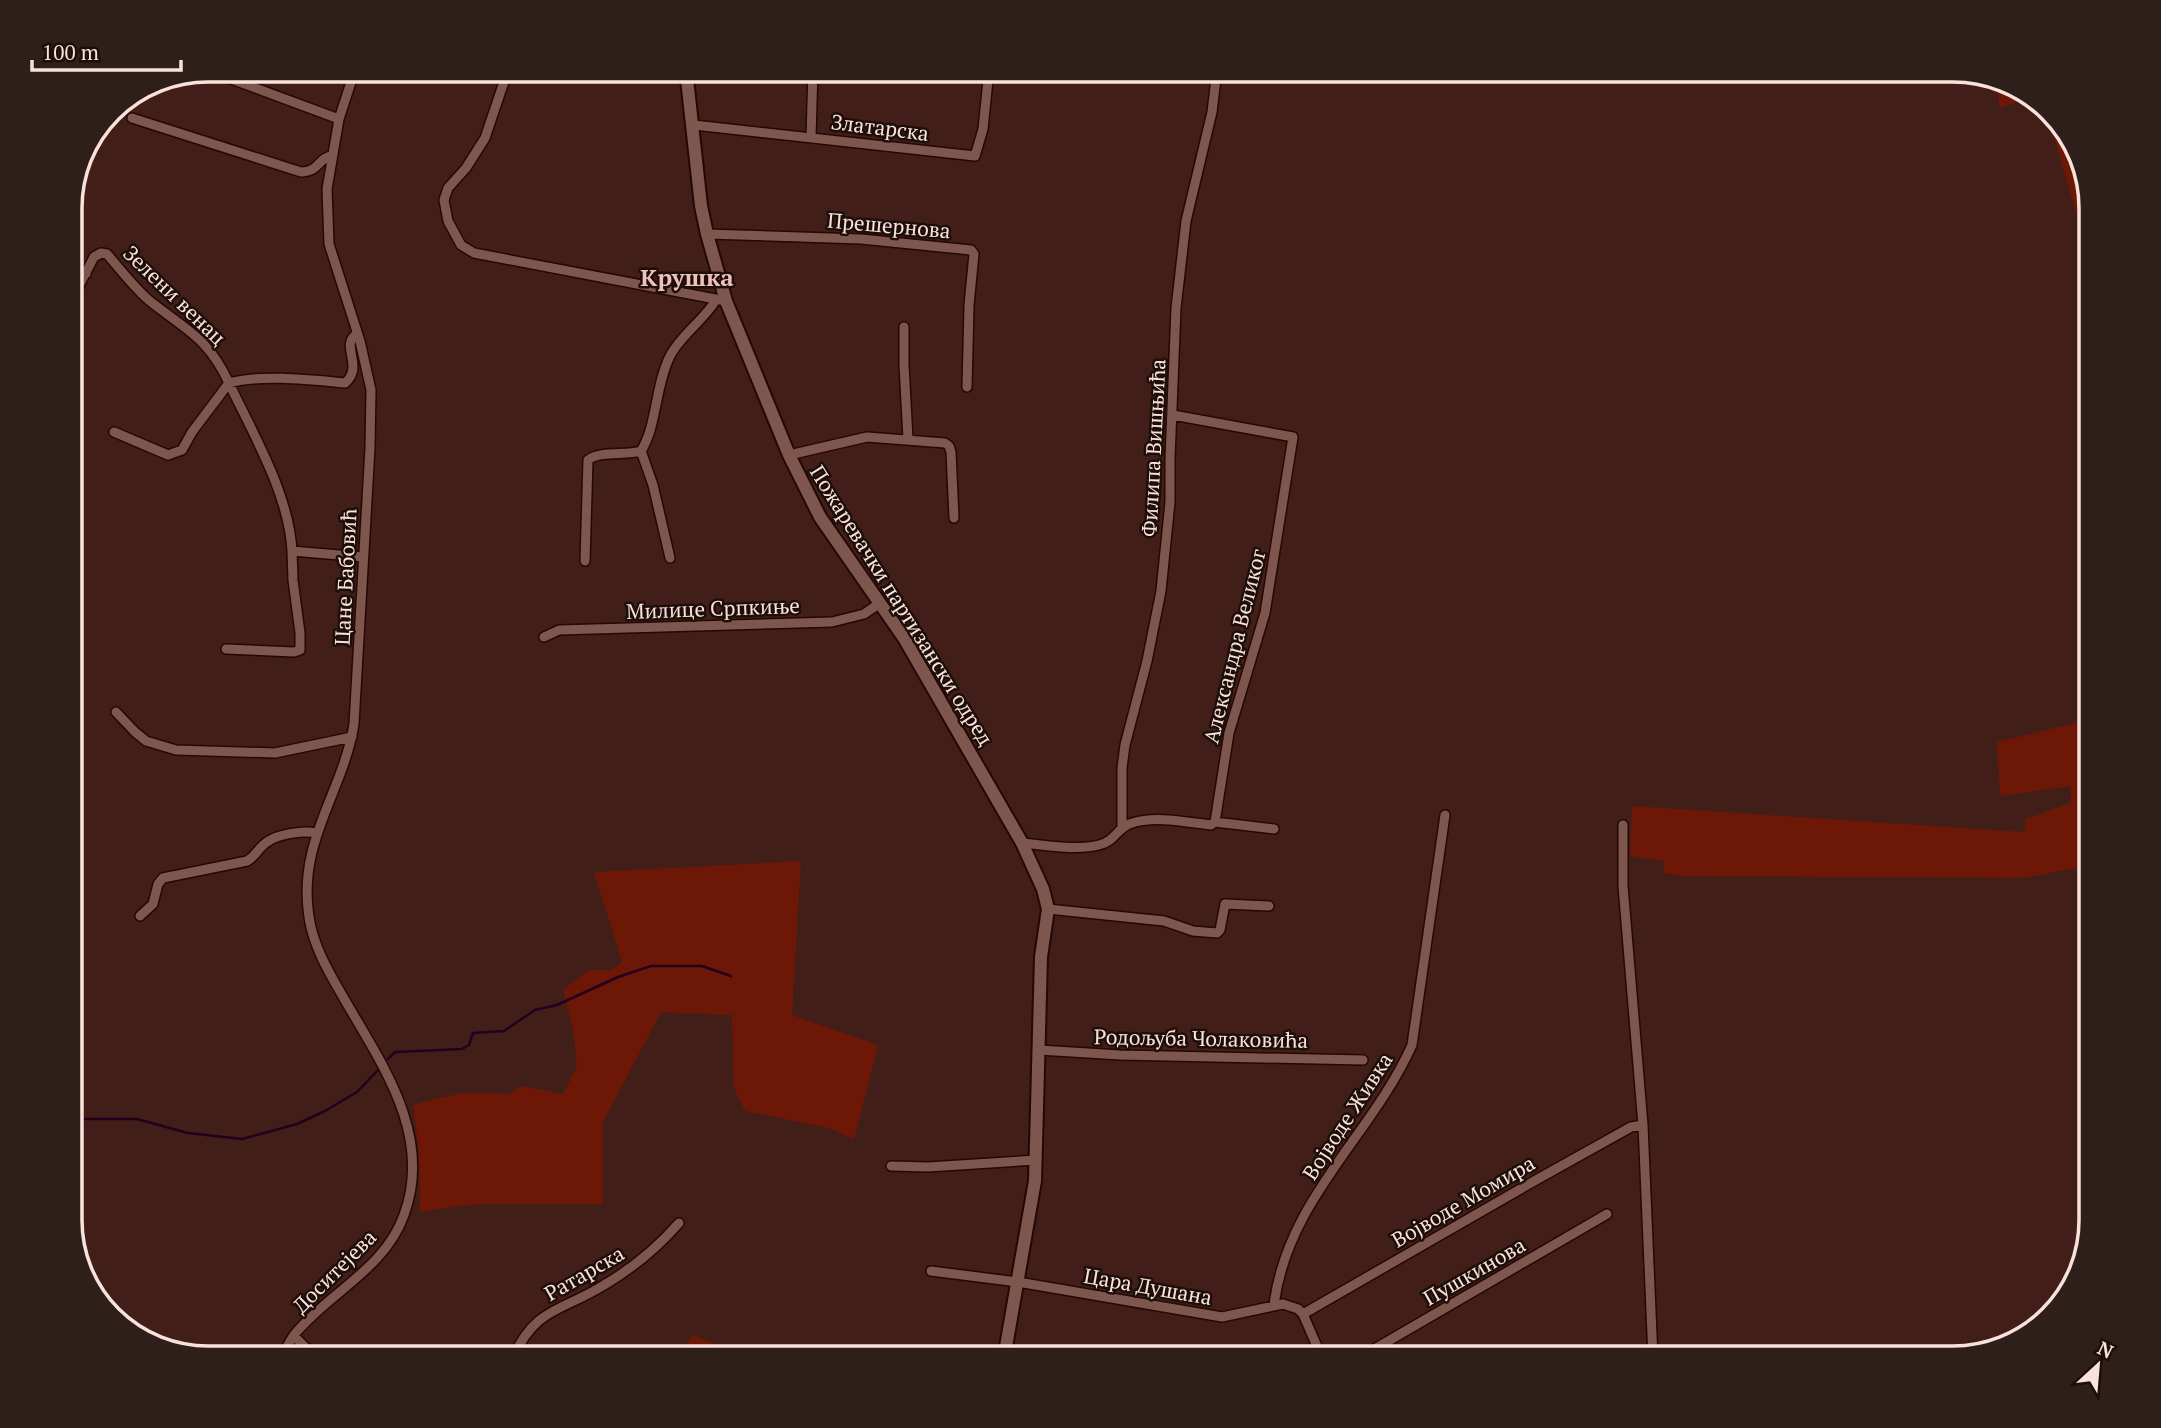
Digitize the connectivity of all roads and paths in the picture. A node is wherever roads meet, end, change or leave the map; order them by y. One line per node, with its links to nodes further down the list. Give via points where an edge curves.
1 (1216, 82): 22 (street, Филипа Вишњића, via 1186,221 1176,308)
2 (242, 83): 9 (street)
3 (351, 83): 9 (street, Цане Бабовић)
4 (504, 83): 17 (street, via 485,138 444,200 461,245 474,253)
5 (688, 83): 10 (street, Пожаревачки партизански одред)
6 (813, 83): 11 (street)
7 (988, 83): 11 (street, Златарска, via 975,156)
8 (132, 118): 12 (street, via 301,172 314,170)
9 (339, 119): 12 (street, Цане Бабовић)
10 (694, 125): 11 (street, Златарска); 13 (street, Пожаревачки партизански одред)
11 (811, 137)
12 (331, 156): 19 (street, Цане Бабовић, via 329,244)
13 (707, 234): 17 (street, Пожаревачки партизански одред); 21 (street, Прешернова, via 861,239 971,250)
14 (83, 273): 15 (street)
15 (86, 274): 16 (street, Зелени венац); 20 (street, Зелени венац, via 96,255 107,254 150,301 201,340)
16 (83, 279)
17 (721, 301): 25 (street, via 671,354); 26 (street, Пожаревачки партизански одред)
18 (904, 327): 24 (street)
19 (357, 334): 20 (street, via 350,343 354,370 345,383 241,379); 29 (street, Цане Бабовић, via 371,390)
20 (229, 383): 23 (street, via 176,454 168,455); 28 (street, Зелени венац, via 288,516)
21 (967, 387)
22 (1173, 415): 38 (street, Александра Великог, via 1293,437 1265,612 1229,733); 40 (street, Филипа Вишњића, via 1161,591 1125,745)
23 (114, 432)
24 (908, 439): 26 (street, via 867,437); 27 (street, via 949,446)
25 (641, 451): 30 (street); 31 (street, via 595,455 588,460)
26 (789, 454): 32 (street, Пожаревачки партизански одред, via 820,517)
27 (954, 518)
28 (292, 551): 29 (street); 34 (street, Зелени венац, via 301,648 295,652)
29 (363, 557): 36 (street, Цане Бабовић)
30 (670, 558)
31 (585, 561)
32 (880, 603): 33 (street, Милице Српкиње, via 864,614 832,622 559,630); 43 (street, Пожаревачки партизански одред)
33 (544, 637)
34 (226, 649)
35 (116, 712): 36 (street, via 146,741 176,750 275,753)
36 (352, 737): 42 (street, Цане Бабовић)
37 (1445, 815): 57 (street, Војводе Живка, via 1412,1045 1399,1073 1302,1220 1285,1257)
38 (1215, 822): 40 (street, via 1157,820); 41 (street)
39 (1623, 825): 50 (street, via 1623,887)
40 (1122, 828): 43 (street, via 1113,840 1096,846)
41 (1274, 829)
42 (316, 833): 46 (street, via 271,840 247,861 163,878 153,904); 49 (street, Цане Бабовић, via 307,867 309,920 330,974)
43 (1022, 843): 45 (street, Пожаревачки партизански одред)
44 (1269, 906): 45 (street, via 1225,904 1217,933 1164,921)
45 (1048, 909): 47 (street, Пожаревачки партизански одред, via 1041,957)
46 (140, 916)
47 (1039, 1050): 48 (street, Родољуба Чолаковића); 51 (street, Пожаревачки партизански одред)
48 (1363, 1060)
49 (385, 1069): 59 (street, Доситејева, via 413,1151 413,1178 403,1218 376,1259)
50 (1643, 1125): 58 (street, Војводе Момира, via 1631,1127); 66 (street)
51 (1036, 1160): 52 (street); 56 (street, Пожаревачки партизански одред)
52 (891, 1166)
53 (1607, 1214): 65 (street, Пушкинова)
54 (679, 1223): 62 (street, Ратарска, via 631,1268 537,1321)
55 (930, 1271): 56 (street)
56 (1018, 1282): 57 (street, Цара Душана, via 1222,1317); 63 (street, Пожаревачки партизански одред)
57 (1274, 1305): 58 (street, Цара Душана, via 1283,1304)
58 (1304, 1314): 64 (street)
59 (294, 1336): 60 (street, Доситејева); 61 (street, Доситејева)
60 (288, 1346)
61 (304, 1346)
62 (519, 1346)
63 (1005, 1346)
64 (1317, 1346)
65 (1380, 1346)
66 (1652, 1346)

